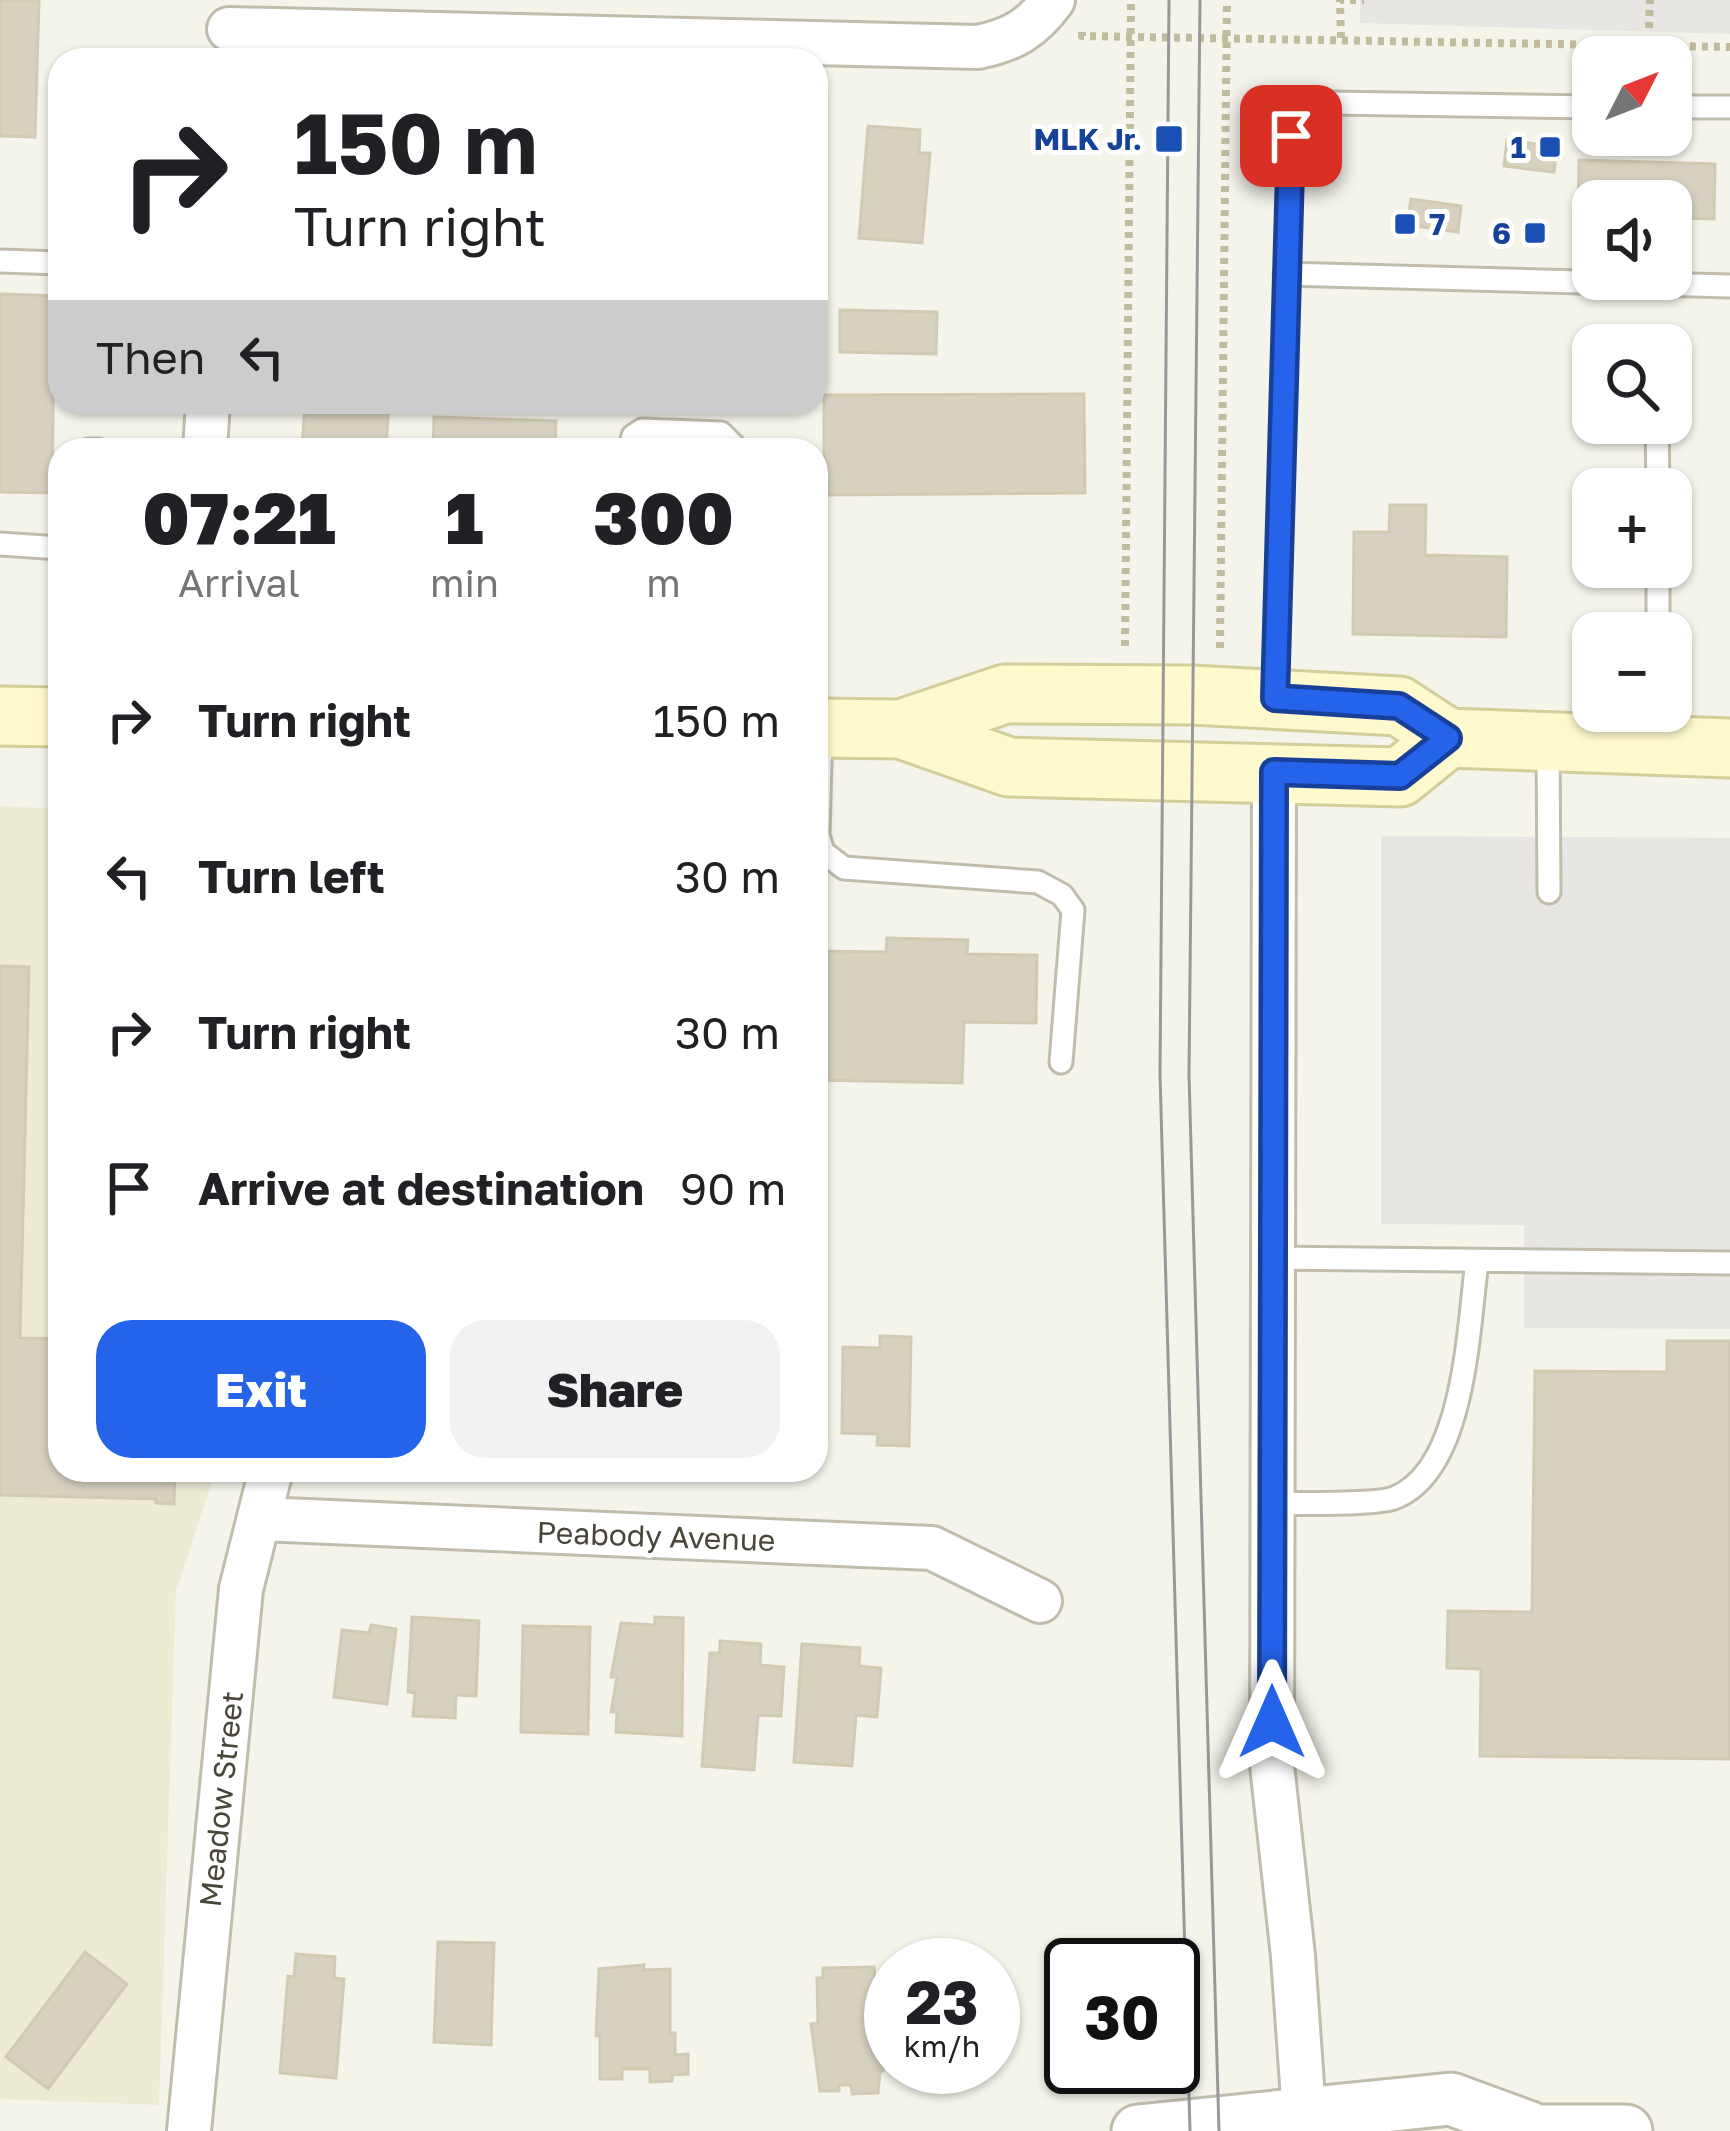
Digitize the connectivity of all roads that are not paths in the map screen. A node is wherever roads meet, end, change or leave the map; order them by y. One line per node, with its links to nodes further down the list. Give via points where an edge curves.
1 (1053, 2): 2 (street, via 1008,41 978,47)
2 (229, 30)
3 (1572, 107): 8 (lane, via 1330,103 1306,114 1291,136)
4 (1692, 107): 5 (lane)
5 (1730, 107)
6 (0, 262): 7 (lane)
7 (48, 263)
8 (1285, 274): 9 (lane); 14 (lane)
9 (1730, 286)
10 (632, 438): 11 (lane, via 642,430)
11 (726, 438)
12 (0, 544): 13 (lane)
13 (48, 547)
14 (1275, 698): 18 (main road, via 1005,694); 19 (main road, via 1399,706)
15 (0, 716): 16 (main road)
16 (48, 718)
17 (828, 728): 18 (main road)
18 (901, 729): 22 (main road, via 1009,767)
19 (1448, 738): 20 (main road); 22 (main road, via 1400,776)
20 (1548, 742): 21 (main road, via 1658,737); 24 (lane)
21 (1730, 748)
22 (1274, 772): 26 (street)
23 (828, 856): 25 (lane, via 844,868 1039,882 1062,895 1073,910)
24 (1549, 892)
25 (1061, 1062)
26 (1271, 1258): 27 (lane); 30 (street)
27 (1477, 1262): 28 (lane); 30 (lane, via 1455,1416 1426,1473 1394,1498)
28 (1730, 1263)
29 (269, 1482): 31 (street, Meadow Street)
30 (1273, 1504): 33 (street, via 1272,1765)
31 (261, 1520): 32 (street, Peabody Avenue, via 932,1548); 35 (street, Meadow Street, via 241,1589)
32 (1040, 1600)
33 (1304, 2113): 34 (street, via 1451,2098); 36 (street)
34 (1525, 2130): 37 (street)
35 (189, 2131)
36 (1138, 2131)
37 (1626, 2131)

